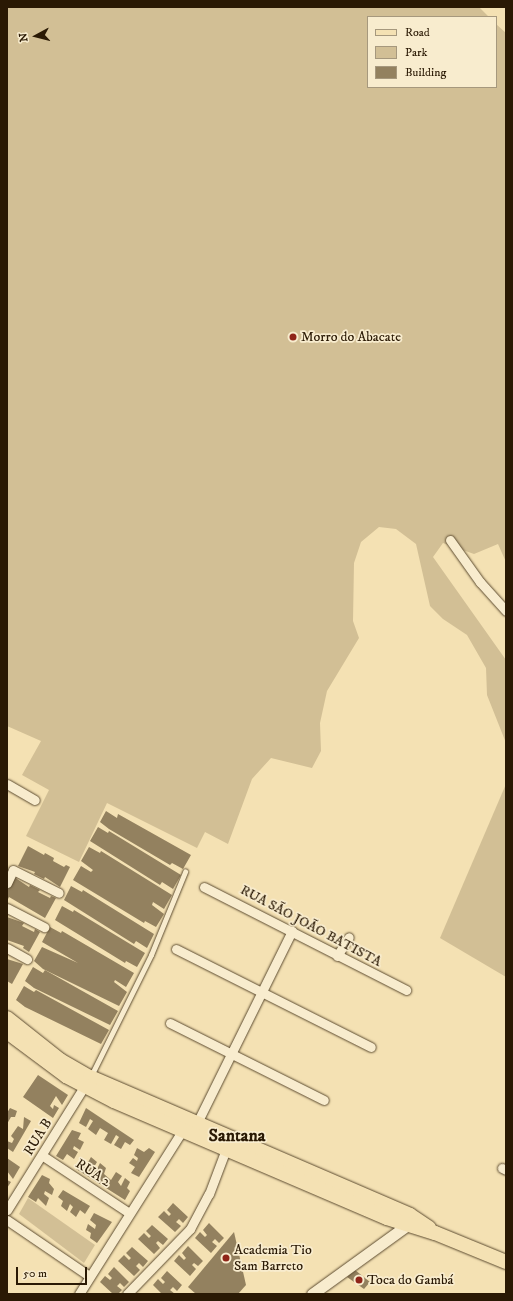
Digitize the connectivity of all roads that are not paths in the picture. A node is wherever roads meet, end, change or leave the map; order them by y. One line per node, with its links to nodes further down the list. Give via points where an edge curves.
1 (450, 540): 2 (street, via 480,582)
2 (506, 611)
3 (7, 784): 4 (street)
4 (35, 800)
5 (185, 872): 24 (lane, via 151,955)
6 (7, 883): 8 (street, via 13,870)
7 (204, 887): 11 (street, RUA SÃO JOÃO BATISTA)
8 (59, 893)
9 (7, 908): 10 (street)
10 (44, 927)
11 (292, 931): 15 (street, RUA SÃO JOÃO BATISTA); 18 (street)
12 (349, 936): 15 (street)
13 (7, 948): 16 (street)
14 (176, 949): 18 (street)
15 (337, 956): 17 (street, RUA SÃO JOÃO BATISTA)
16 (27, 959)
17 (406, 990)
18 (263, 992): 22 (street); 23 (street)
19 (7, 1018): 24 (main road)
20 (170, 1023): 23 (street)
21 (7, 1032): 24 (main road, via 66,1076)
22 (371, 1047)
23 (231, 1053): 25 (street); 26 (street)
24 (88, 1082): 26 (main road); 28 (street, RUA B)
25 (324, 1100)
26 (190, 1129): 27 (main road); 30 (street); 32 (main road)
27 (226, 1149): 32 (main road); 36 (street, via 210,1194 190,1229)
28 (43, 1156): 29 (street, RUA B); 30 (street, RUA 2)
29 (7, 1210)
30 (129, 1213): 34 (street)
31 (7, 1220): 34 (street)
32 (408, 1221): 33 (main road); 37 (street)
33 (506, 1262)
34 (89, 1276): 35 (street)
35 (79, 1294)
36 (127, 1294)
37 (312, 1294)

